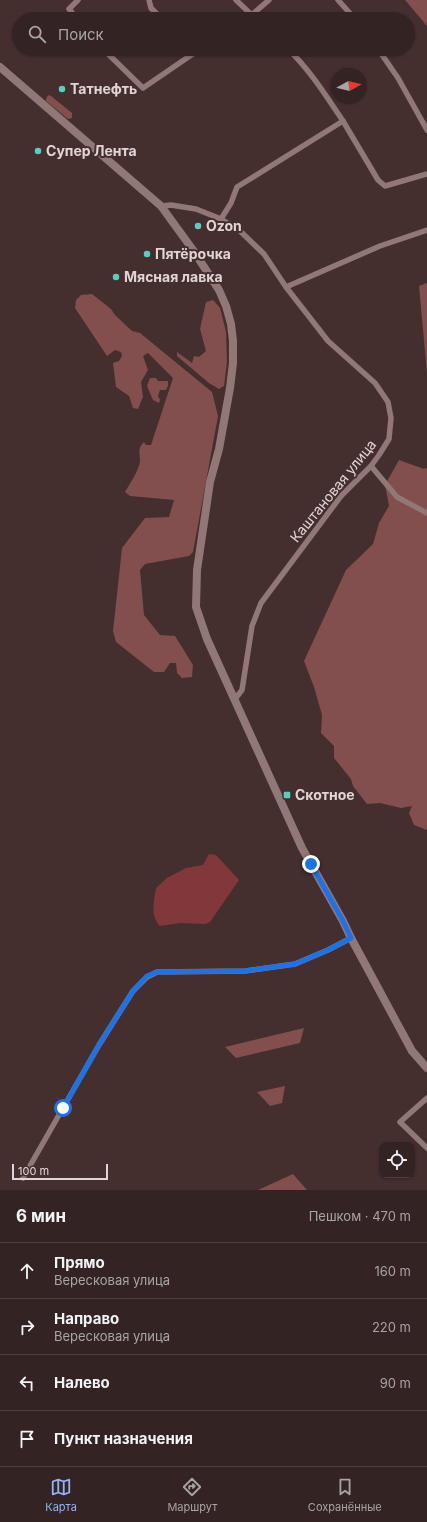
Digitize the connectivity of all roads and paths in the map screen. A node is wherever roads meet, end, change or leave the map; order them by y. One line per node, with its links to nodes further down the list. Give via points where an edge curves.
1 (78, 0): 6 (street, via 68,9)
2 (149, 0): 7 (street)
3 (236, 0): 8 (street)
4 (269, 0): 9 (street)
5 (338, 0): 10 (street)
6 (71, 12)
7 (155, 12)
8 (247, 12)
9 (258, 12)
10 (349, 12)
11 (110, 56): 12 (street, via 143,88)
12 (188, 56)
13 (295, 56): 16 (street)
14 (383, 56): 17 (street)
15 (0, 67): 19 (main road)
16 (343, 121): 18 (street, via 378,180 385,186); 20 (street, via 237,187 231,203)
17 (427, 130)
18 (427, 174)
19 (161, 206): 20 (street, Каштановая улица, via 196,209); 25 (main road, via 219,290 226,306 234,341 230,388 208,497 197,570 196,607 207,639)
20 (221, 218): 22 (street, Каштановая улица, via 239,230 264,254)
21 (427, 230): 22 (street, via 380,246)
22 (286, 287): 23 (street, Каштановая улица, via 328,341 375,383 388,402 391,418 389,439)
23 (370, 466): 24 (street, via 397,497); 25 (street, Каштановая улица, via 341,496 261,603 252,626 242,690)
24 (427, 513)
25 (235, 699): 26 (main road, via 302,848)
26 (351, 938): 27 (main road, via 412,1051); 30 (street, via 295,964 245,971 157,972 147,976 133,991 99,1045)
27 (427, 1068)
28 (427, 1098): 29 (street, via 400,1122)
29 (427, 1148)
30 (23, 1178)

